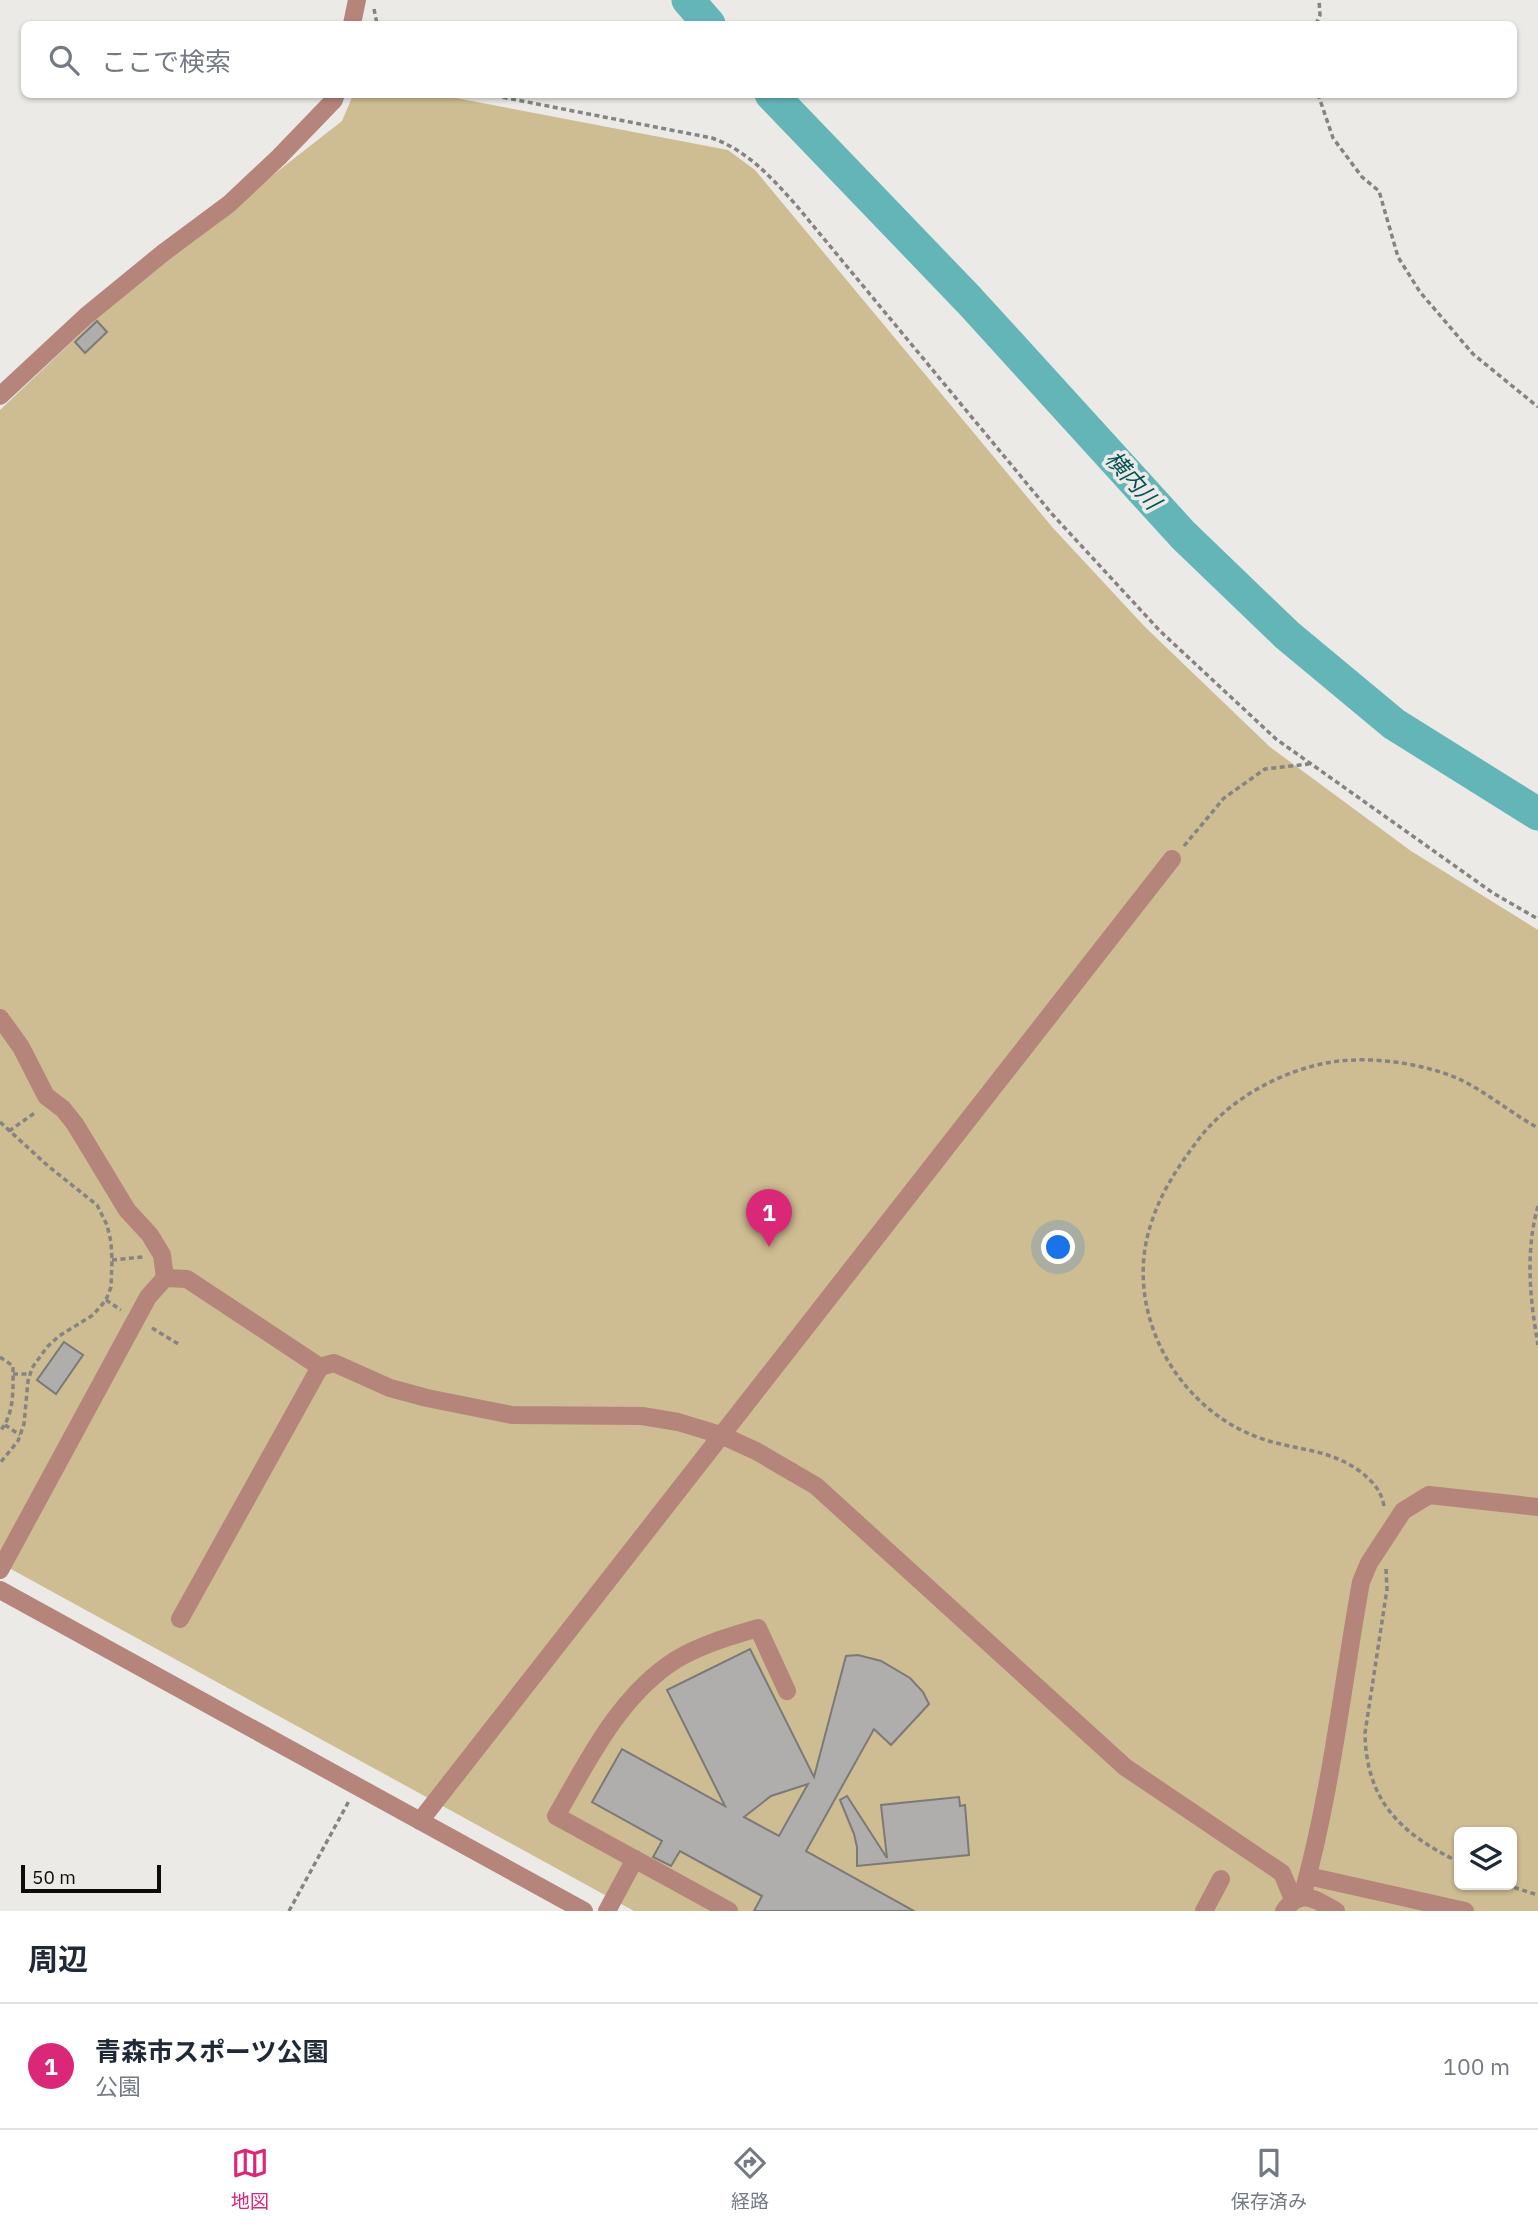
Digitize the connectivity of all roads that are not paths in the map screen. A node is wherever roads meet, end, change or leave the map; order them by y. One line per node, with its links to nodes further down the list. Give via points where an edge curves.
1 (357, 0): 2 (street)
2 (353, 21)
3 (335, 98): 4 (street, via 229,204 86,316)
4 (0, 396)
5 (1172, 859): 9 (street)
6 (0, 1018): 7 (street, via 46,1096 75,1124 127,1210 150,1235 162,1255)
7 (165, 1278): 8 (street, via 187,1279); 11 (street, via 148,1297)
8 (320, 1367): 9 (street, via 334,1363 390,1388 512,1415 642,1416); 13 (street)
9 (722, 1435): 15 (street); 19 (street, via 816,1486 1125,1767 1282,1873)
10 (1538, 1507): 17 (street, via 1429,1495 1403,1511 1369,1563 1361,1582)
11 (0, 1570)
12 (0, 1590): 15 (street)
13 (180, 1619)
14 (786, 1691): 16 (street, via 758,1628 668,1664 633,1697 608,1728 556,1816)
15 (420, 1821): 20 (street)
16 (635, 1859): 21 (street); 22 (street)
17 (1308, 1876): 19 (street); 25 (street)
18 (1221, 1879): 23 (street)
19 (1293, 1902): 24 (street, via 1319,1902)
20 (584, 1911)
21 (607, 1911)
22 (729, 1911)
23 (1204, 1911)
24 (1336, 1911)
25 (1465, 1911)

